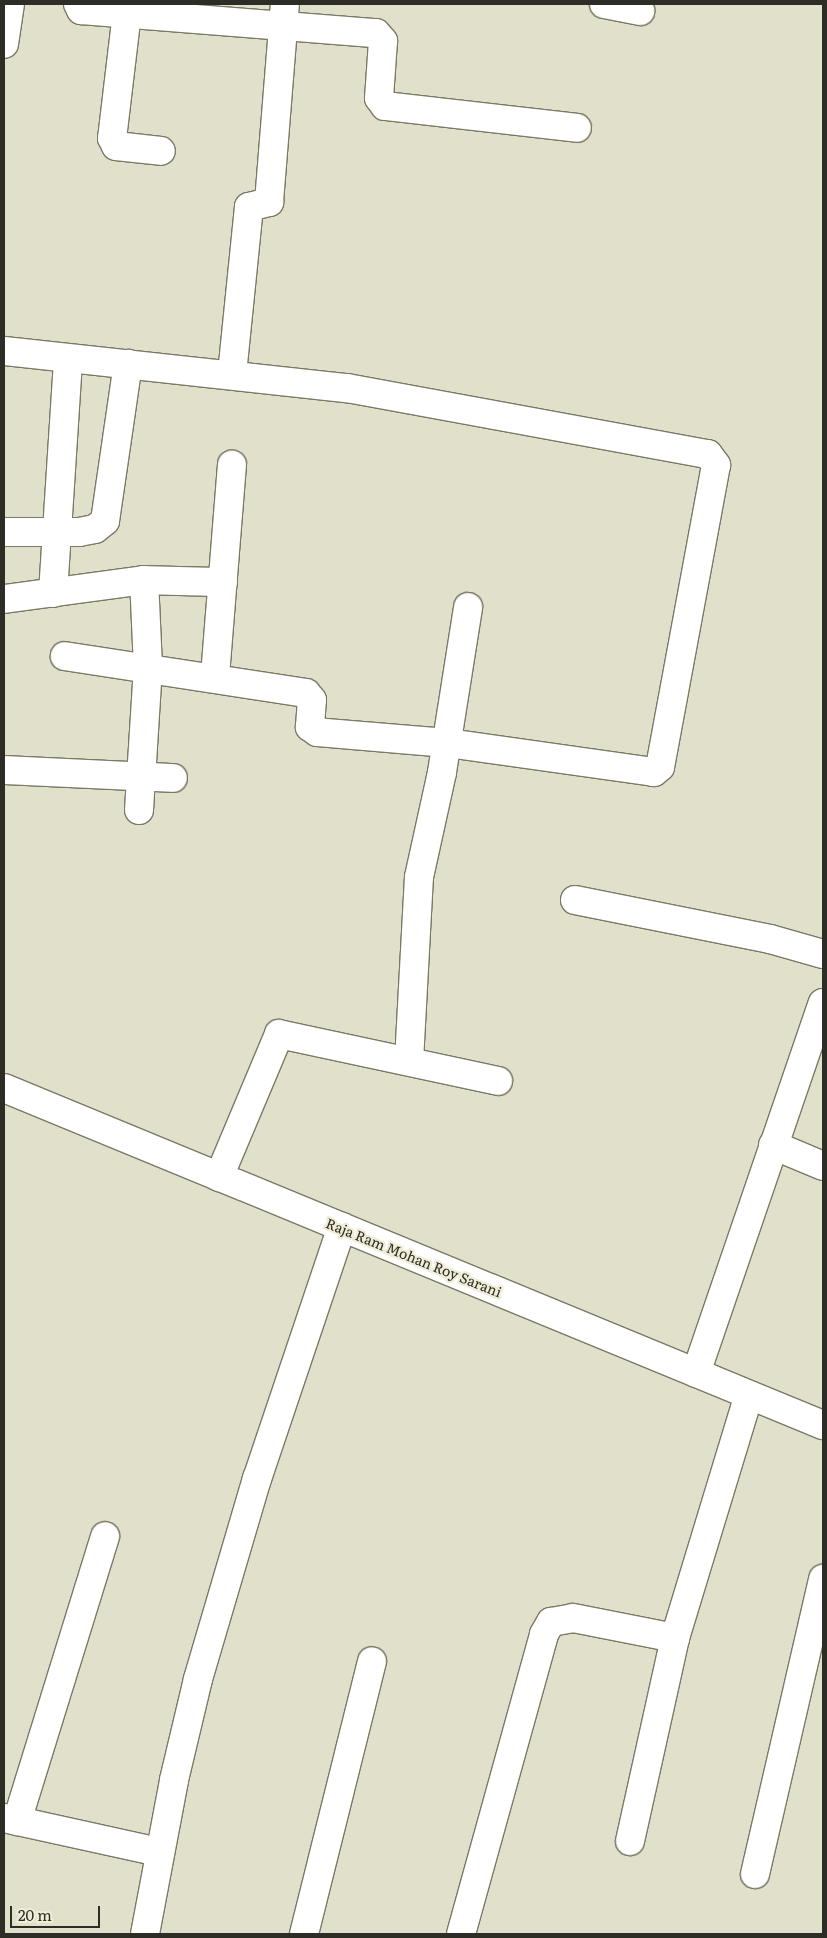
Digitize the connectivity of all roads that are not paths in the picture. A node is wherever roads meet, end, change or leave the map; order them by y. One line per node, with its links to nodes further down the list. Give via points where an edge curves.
1 (10, 4): 7 (street)
2 (78, 4): 5 (street, via 81,10)
3 (604, 4): 4 (street)
4 (640, 11)
5 (127, 13): 6 (street); 9 (street, via 112,138 116,146)
6 (284, 15): 8 (street, via 381,36 379,98 385,106); 13 (street, via 269,202 249,206)
7 (4, 44)
8 (577, 128)
9 (161, 151)
10 (4, 352): 11 (street)
11 (68, 358): 12 (street); 16 (street)
12 (128, 364): 13 (street); 16 (street, via 105,521 95,530)
13 (232, 374): 25 (street, via 346,388 699,452 713,459 716,465 657,771)
14 (232, 465): 18 (street)
15 (4, 532): 16 (street)
16 (55, 532): 19 (street)
17 (144, 580): 18 (street); 19 (street); 23 (street)
18 (223, 582): 24 (street)
19 (53, 593): 20 (street)
20 (4, 599)
21 (468, 608): 25 (street)
22 (65, 656): 23 (street)
23 (148, 667): 24 (street); 27 (street)
24 (215, 676): 25 (street, via 306,693 312,700 310,727 318,732)
25 (446, 743): 33 (street, via 419,877)
26 (4, 770): 27 (street)
27 (141, 777): 28 (street); 29 (street)
28 (173, 778)
29 (138, 810)
30 (575, 900): 31 (street, via 770,939)
31 (823, 954)
32 (823, 1003): 36 (street)
33 (409, 1061): 34 (street); 38 (street, via 279,1034)
34 (498, 1081)
35 (4, 1088): 38 (street, Raja Ram Mohan Roy Sarani)
36 (773, 1146): 37 (street); 40 (street)
37 (823, 1166)
38 (219, 1177): 39 (street, Raja Ram Mohan Roy Sarani)
39 (342, 1227): 40 (street, Raja Ram Mohan Roy Sarani); 49 (street, via 222,1595 198,1679)
40 (696, 1373): 41 (street, Raja Ram Mohan Roy Sarani)
41 (749, 1395): 42 (street, Raja Ram Mohan Roy Sarani); 45 (street)
42 (823, 1426)
43 (105, 1536): 47 (street)
44 (823, 1579): 50 (street)
45 (675, 1638): 48 (street); 53 (street, via 573,1618 551,1622 544,1634)
46 (372, 1661): 52 (street)
47 (10, 1819): 49 (street)
48 (630, 1841)
49 (159, 1852): 51 (street)
50 (755, 1874)
51 (145, 1934)
52 (304, 1934)
53 (461, 1934)

